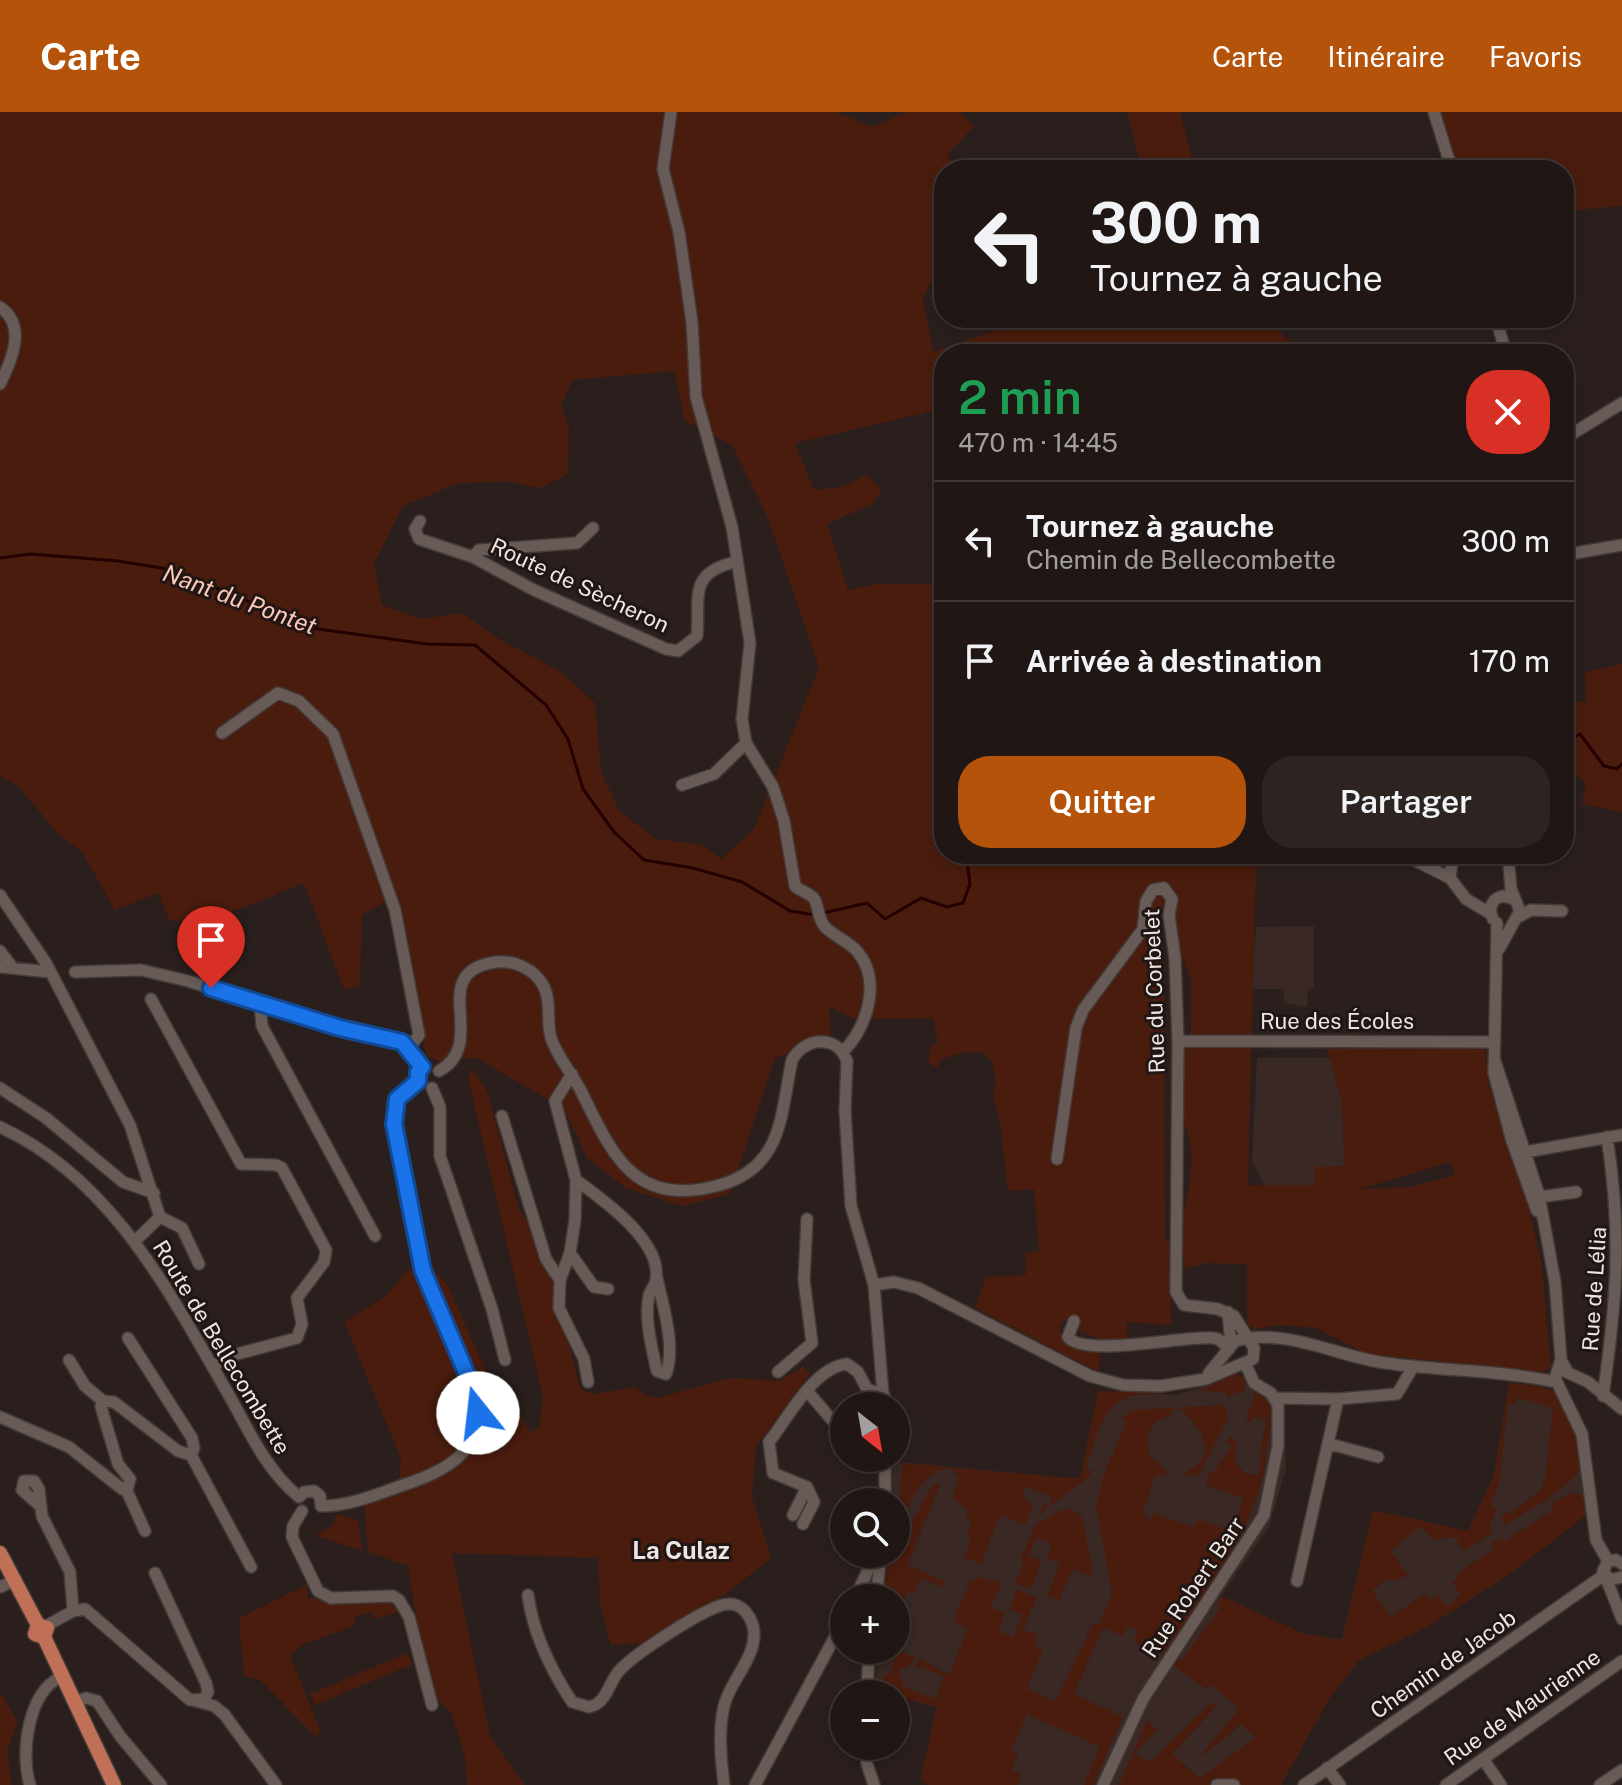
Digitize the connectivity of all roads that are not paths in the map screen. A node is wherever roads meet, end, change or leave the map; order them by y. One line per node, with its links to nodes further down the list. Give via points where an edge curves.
1 (671, 112): 13 (street, via 663,169 679,232 697,363 696,397 732,527)
2 (1434, 112): 3 (street)
3 (1449, 160)
4 (0, 307): 5 (street, via 16,328)
5 (0, 384)
6 (1622, 403): 7 (street)
7 (1574, 433)
8 (420, 521): 12 (street, via 415,529 419,539)
9 (593, 528): 12 (street, Route de Sècheron, via 577,543 479,550)
10 (1622, 545): 11 (street)
11 (1574, 553)
12 (473, 557): 13 (street, Route de Sècheron, via 580,612 678,651 697,636 701,581 708,572)
13 (735, 562): 15 (street, via 750,643 742,719)
14 (222, 733): 37 (street, via 278,693 299,701 333,734 395,910 419,1035)
15 (746, 743): 16 (street, via 714,774); 38 (street, via 773,787 792,879 813,896 826,928 859,953 870,982 864,1023)
16 (682, 785)
17 (1422, 864): 21 (street)
18 (1452, 864): 21 (street)
19 (1509, 864): 20 (street)
20 (1509, 870): 23 (street); 24 (street)
21 (1450, 878): 24 (street, via 1466,899)
22 (0, 895): 31 (street, Route de Bellecombette)
23 (1516, 901): 24 (street); 25 (street); 27 (street)
24 (1495, 909): 27 (street); 28 (street)
25 (1531, 910): 26 (street); 27 (street)
26 (1562, 911)
27 (1514, 920): 28 (street)
28 (1499, 949): 36 (street)
29 (0, 951): 30 (street)
30 (6, 968): 31 (street)
31 (50, 972): 57 (street, Route de Bellecombette, via 130,1125)
32 (75, 972): 34 (street, via 141,970)
33 (151, 999): 79 (street, via 241,1164 282,1168 326,1250 324,1262 297,1298 302,1324 297,1338)
34 (260, 1002): 37 (street); 61 (street, via 262,1026)
35 (1178, 1041): 36 (street, Rue des Écoles); 54 (street, Rue du Corbelet, via 1172,899 1159,889 1148,895 1143,929 1083,1010 1072,1046); 69 (street, Rue du Corbelet, via 1176,1292 1188,1306)
36 (1495, 1042): 39 (street)
37 (409, 1048): 40 (street)
38 (843, 1052): 46 (street, via 817,1041 798,1050 776,1140 746,1171 703,1189 660,1186 624,1167 603,1140); 67 (street, via 851,1206)
39 (1495, 1061): 48 (street); 53 (street)
40 (422, 1067): 41 (street); 43 (street)
41 (439, 1071): 42 (street, via 452,1063 462,1044 458,996 463,983 485,965 506,962 524,967 543,985 551,1038); 45 (street, via 440,1081)
42 (572, 1074): 46 (street); 47 (street)
43 (418, 1081): 45 (street); 102 (street, via 397,1099 394,1124 423,1271 477,1401 477,1426 463,1456 441,1471 346,1505)
44 (0, 1088): 57 (street, via 46,1118 123,1182)
45 (432, 1088): 77 (street, via 440,1107 440,1156)
46 (581, 1092): 47 (street)
47 (555, 1101): 55 (street)
48 (1502, 1108): 53 (street, via 1521,1153); 58 (street)
49 (502, 1116): 66 (street, via 546,1259)
50 (0, 1127): 62 (street, via 42,1149 87,1184)
51 (1622, 1135): 52 (street)
52 (1607, 1137): 53 (street); 88 (street, Rue de Lélia, via 1621,1245)
53 (1525, 1152): 58 (street)
54 (1057, 1159)
55 (576, 1180): 63 (street); 65 (street, via 634,1227 654,1260)
56 (1576, 1192): 58 (street)
57 (154, 1193): 59 (street, Route de Bellecombette)
58 (1535, 1197): 82 (street, via 1555,1282)
59 (160, 1217): 62 (street, Route de Bellecombette); 64 (street, Route de Bellecombette, via 182,1228)
60 (807, 1219): 81 (street, via 804,1280 812,1343)
61 (375, 1236)
62 (135, 1241): 79 (street, Route de Bellecombette)
63 (570, 1253): 66 (street); 68 (street, via 594,1287)
64 (199, 1264)
65 (657, 1278): 65 (street, via 648,1298 657,1371 666,1374 667,1326)
66 (560, 1280): 84 (street, via 559,1308 584,1359)
67 (874, 1285): 83 (street, via 894,1282 918,1288 1104,1381 1141,1387); 87 (street)
68 (608, 1289)
69 (1228, 1312): 73 (street); 74 (street)
70 (1074, 1321): 74 (street, via 1068,1337 1082,1345 1210,1338)
71 (128, 1338): 96 (street, via 192,1438)
72 (1290, 1339): 73 (street); 75 (street); 80 (street)
73 (1247, 1340): 74 (street); 75 (street)
74 (1230, 1347): 78 (street, via 1229,1358); 83 (street, via 1218,1365)
75 (1255, 1352): 78 (street)
76 (69, 1360): 91 (street, via 85,1386)
77 (505, 1360)
78 (1241, 1365): 83 (street); 89 (street)
79 (212, 1366): 100 (street, Route de Bellecombette, via 279,1481)
80 (1413, 1367): 82 (street); 90 (street, via 1397,1394)
81 (778, 1372)
82 (1563, 1378): 88 (street); 108 (street, via 1582,1434 1596,1540)
83 (1194, 1380)
84 (588, 1382)
85 (808, 1392): 86 (street, via 833,1367 847,1364); 94 (street); 98 (street, via 769,1442 773,1473)
86 (872, 1392)
87 (883, 1392)
88 (1603, 1396): 92 (street)
89 (1275, 1398): 90 (street); 137 (street, Rue Robert Barr, via 1278,1446 1264,1515 1143,1699)
90 (1338, 1399): 95 (street)
91 (103, 1401): 96 (street, via 114,1402 178,1451); 99 (street, via 116,1459 130,1479)
92 (1622, 1409)
93 (0, 1417): 99 (street, via 69,1447)
94 (830, 1418)
95 (1330, 1444): 97 (street); 114 (street)
96 (191, 1455): 110 (street)
97 (1378, 1457)
98 (807, 1487): 104 (street); 105 (street, via 814,1502)
99 (126, 1489): 106 (street)
100 (299, 1497): 102 (street, via 314,1491); 103 (street)
101 (39, 1505): 117 (street, via 70,1572)
102 (321, 1506): 103 (street, via 313,1514)
103 (302, 1511): 125 (street, via 292,1537 318,1591 331,1598 393,1596 406,1608)
104 (793, 1515)
105 (803, 1524)
106 (145, 1531)
107 (0, 1553): 113 (main road)
108 (1608, 1561): 109 (street); 112 (street)
109 (1622, 1564)
110 (251, 1567)
111 (155, 1573): 123 (street, via 206,1683 204,1699)
112 (1612, 1578): 118 (street); 128 (street, Chemin de Jacob)
113 (16, 1580): 115 (street); 119 (main road)
114 (1297, 1581)
115 (0, 1587)
116 (528, 1595): 134 (street, via 535,1632 565,1691 572,1702 589,1707 602,1699 619,1671 681,1628 727,1604 743,1609 754,1636 724,1704)
117 (73, 1611): 119 (street); 123 (street, via 91,1612)
118 (1622, 1619)
119 (43, 1629): 122 (main road)
120 (830, 1646): 135 (street)
121 (1622, 1661): 126 (street, Rue de Maurienne)
122 (61, 1677): 124 (main road); 130 (street, via 44,1688 31,1720 24,1753)
123 (190, 1700): 133 (street, via 224,1714)
124 (74, 1703): 131 (main road); 132 (street, via 97,1701)
125 (432, 1705)
126 (1483, 1759): 142 (street, Rue de Maurienne); 143 (street)
127 (867, 1760): 136 (street)
128 (1327, 1768): 140 (street, Chemin de Jacob); 141 (street)
129 (1622, 1770): 144 (street)
130 (30, 1785)
131 (114, 1785)
132 (161, 1785)
133 (276, 1785)
134 (724, 1785)
135 (755, 1785)
136 (874, 1785)
137 (1103, 1785)
138 (1217, 1785): 139 (street)
139 (1234, 1785)
140 (1304, 1785)
141 (1340, 1785)
142 (1446, 1785)
143 (1501, 1785)
144 (1600, 1785)

